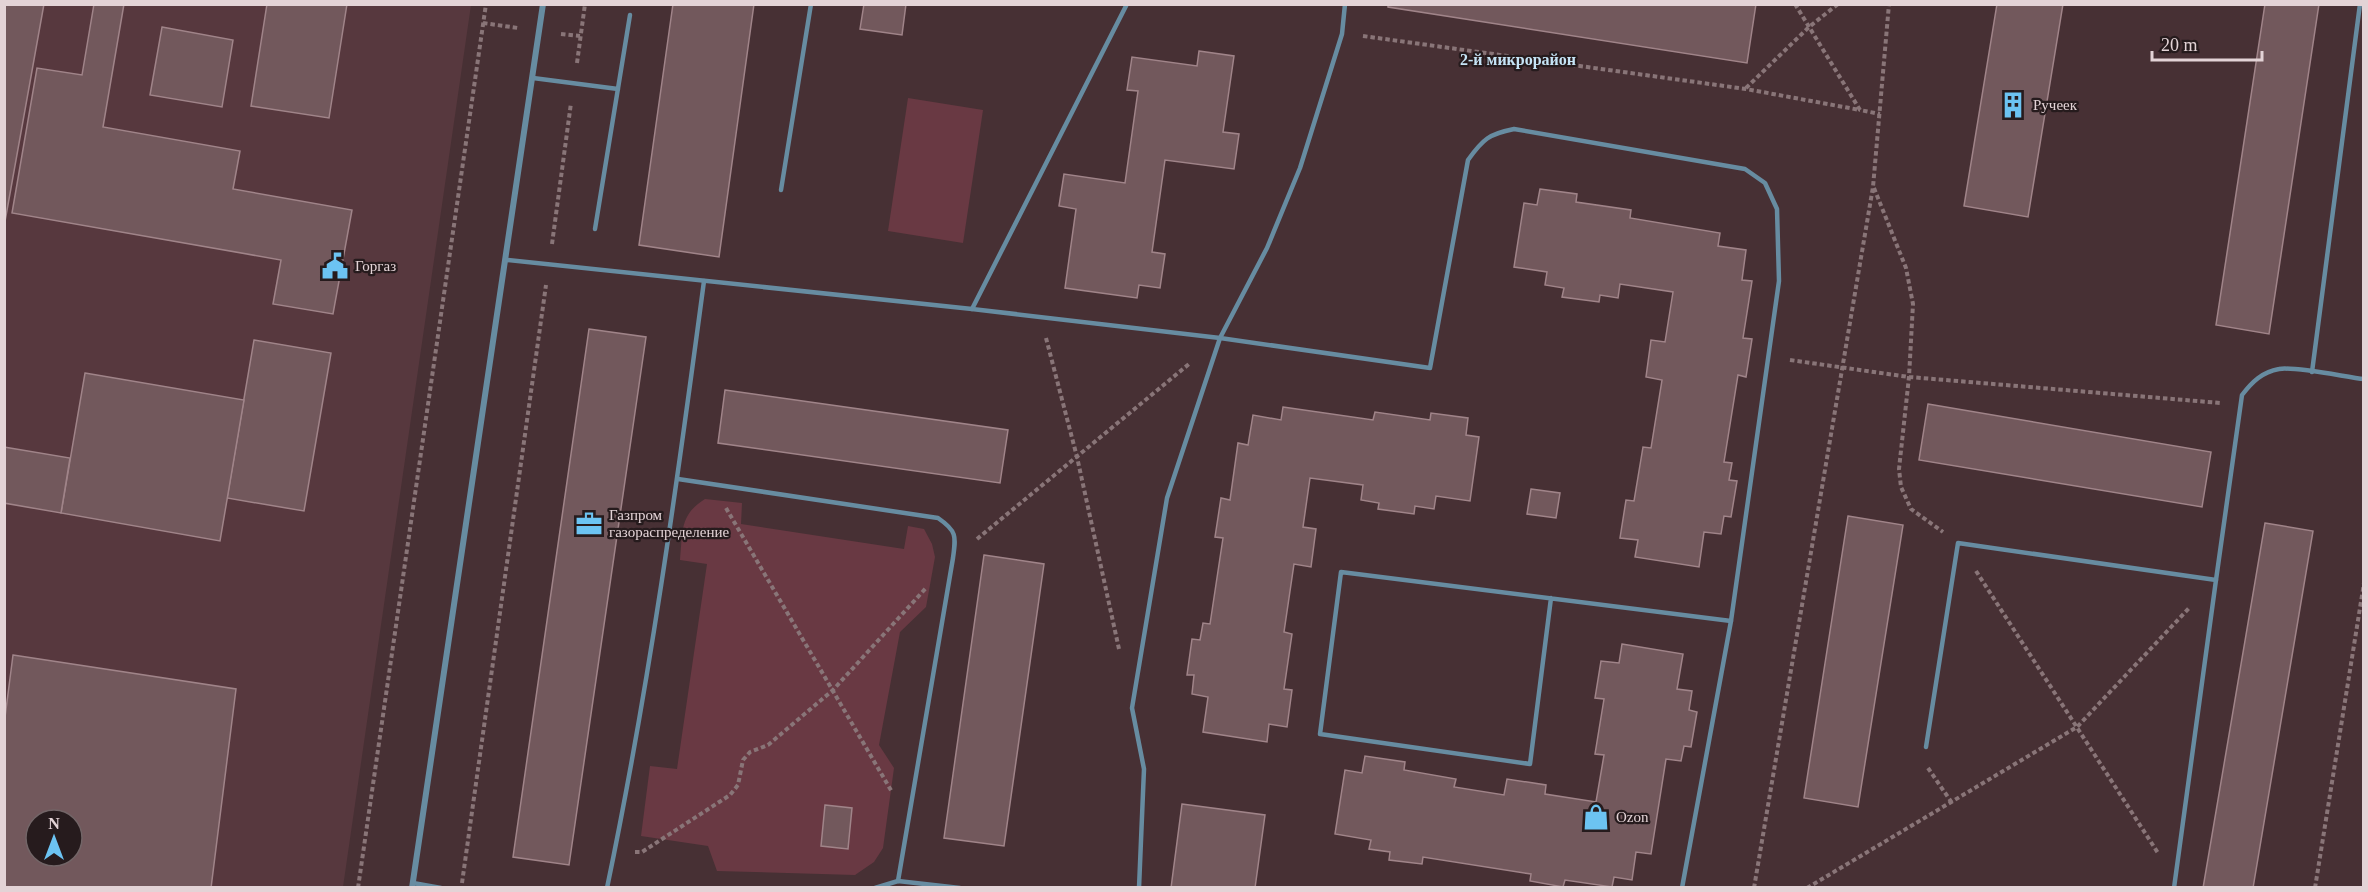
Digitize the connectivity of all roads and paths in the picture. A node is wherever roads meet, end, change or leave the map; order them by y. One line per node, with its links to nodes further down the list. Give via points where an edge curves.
1 (486, 4): 54 (path)
2 (543, 4): 14 (street)
3 (585, 4): 15 (path)
4 (811, 4): 21 (lane)
5 (1127, 4): 26 (lane)
6 (1346, 4): 13 (lane)
7 (1795, 4): 12 (path)
8 (1838, 4): 12 (path)
9 (1889, 4): 19 (path)
10 (2360, 4): 31 (lane)
11 (630, 15): 16 (lane)
12 (1809, 27): 17 (path); 18 (path)
13 (1342, 33): 17 (path); 28 (lane, via 1300,168 1268,248)
14 (533, 78): 15 (lane); 23 (street)
15 (574, 83): 16 (lane); 24 (path)
16 (618, 89): 22 (lane)
17 (1746, 89): 18 (path)
18 (1860, 110): 19 (path)
19 (1880, 114): 20 (path)
20 (1874, 187): 30 (path); 32 (path, via 1906,268 1913,304)
21 (780, 190)
22 (596, 229)
23 (507, 260): 24 (lane); 53 (street)
24 (549, 264): 25 (lane); 56 (path)
25 (704, 281): 26 (lane); 36 (lane)
26 (972, 309): 27 (lane)
27 (1041, 317): 28 (lane); 35 (path)
28 (1220, 338): 29 (lane, via 1430,368 1468,160 1481,141 1496,132 1515,129 1745,169 1765,183 1777,209 1779,281); 35 (path); 60 (lane, via 1167,498 1132,708 1144,769)
29 (1768, 357): 30 (path); 43 (lane)
30 (1843, 368): 32 (path); 62 (path)
31 (2312, 372): 33 (lane); 34 (lane, via 2281,368 2263,375 2242,395)
32 (1909, 376): 34 (path); 38 (path, via 1899,469 1901,488 1911,509)
33 (2364, 379)
34 (2241, 405): 40 (lane)
35 (1077, 457): 39 (path); 44 (path)
36 (678, 479): 37 (lane); 50 (lane)
37 (712, 484): 39 (lane, via 938,518 951,527 955,538); 45 (path)
38 (1958, 543): 40 (lane); 46 (path); 47 (lane)
39 (953, 558): 45 (path); 49 (lane)
40 (2216, 580): 46 (path); 51 (lane)
41 (2364, 583): 65 (path)
42 (1551, 598): 42 (lane, via 1341,572 1320,734 1530,764); 43 (lane)
43 (1731, 621): 61 (lane)
44 (1120, 651)
45 (833, 690): 49 (path); 50 (path, via 768,745 750,752 743,760 738,785 730,795 642,852)
46 (2077, 728): 48 (path); 51 (path)
47 (1926, 747): 48 (path, via 1925,761 1931,776)
48 (1952, 803): 63 (path)
49 (909, 820): 52 (lane)
50 (614, 854): 57 (lane)
51 (2175, 880): 64 (lane)
52 (898, 881): 58 (lane); 59 (lane)
53 (412, 885): 55 (lane)
54 (358, 888)
55 (441, 888)
56 (462, 888)
57 (607, 888)
58 (875, 888)
59 (960, 888)
60 (1139, 888)
61 (1682, 888)
62 (1754, 888)
63 (1807, 888)
64 (2174, 888)
65 (2315, 888)

